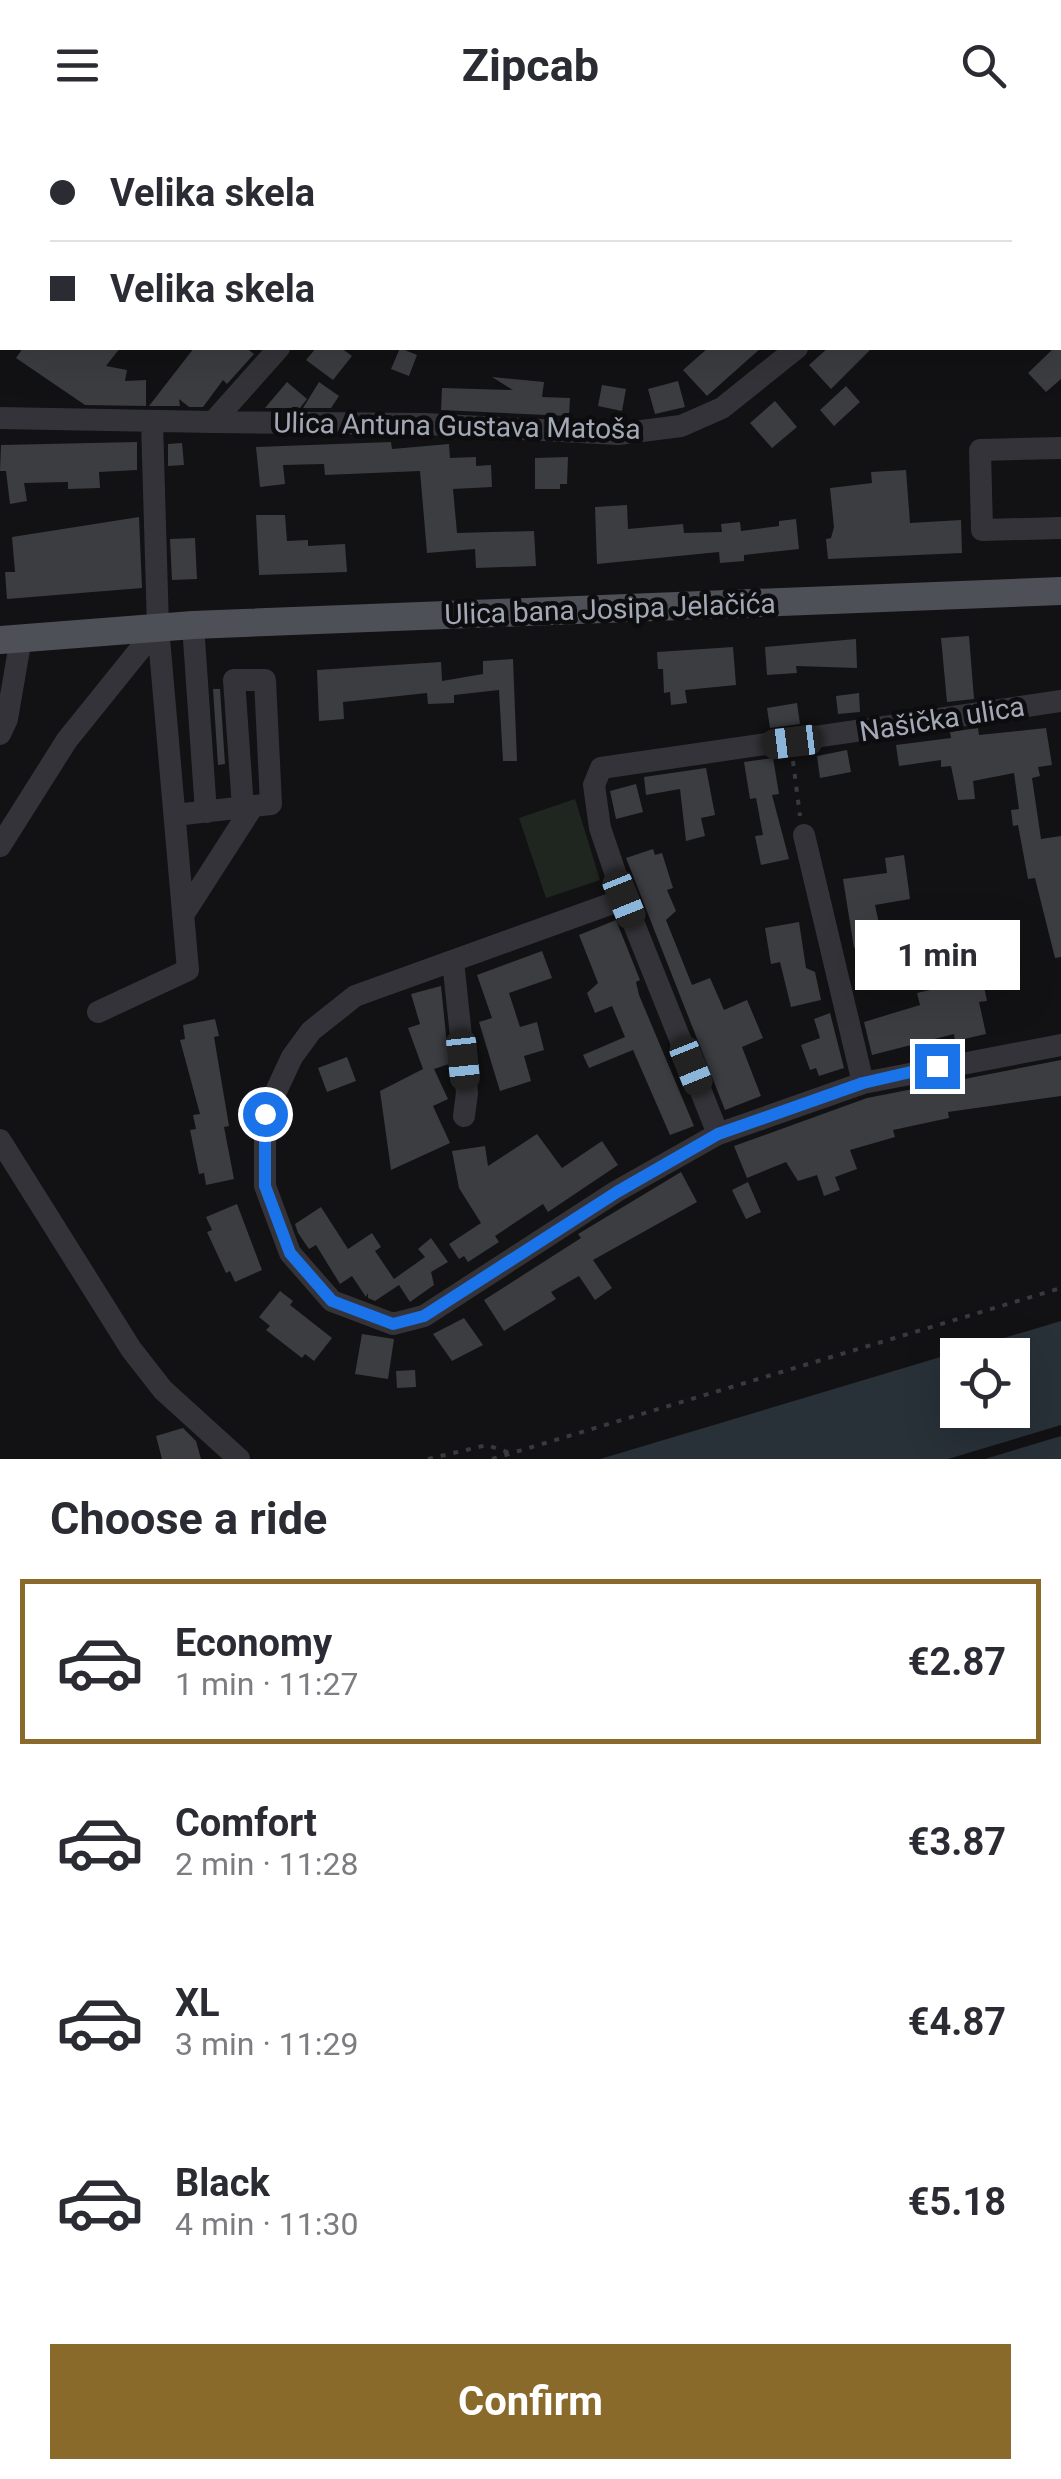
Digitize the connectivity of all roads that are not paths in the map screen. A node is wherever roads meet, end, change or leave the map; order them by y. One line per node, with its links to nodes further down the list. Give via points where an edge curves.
1 (276, 350): 5 (street)
2 (794, 350): 5 (street, Ulica Antuna Gustava Matoša, via 722,408 681,426 618,434)
3 (0, 418): 4 (street, Ulica Antuna Gustava Matoša)
4 (152, 422): 5 (street, Ulica Antuna Gustava Matoša); 10 (street)
5 (213, 422)
6 (1061, 448): 7 (street, via 980,450 982,530)
7 (1061, 528)
8 (1061, 592): 9 (main road, Ulica bana Josipa Jelačića)
9 (193, 626): 10 (main road, Ulica bana Josipa Jelačića); 15 (street)
10 (158, 627): 11 (main road, Ulica bana Josipa Jelačića); 16 (street); 18 (street, via 67,740)
11 (11, 639): 13 (street, via 7,719)
12 (1061, 702): 19 (street, Našička ulica, via 601,768 595,805)
13 (0, 734)
14 (256, 806): 14 (street, via 234,680 265,680); 15 (street); 20 (street)
15 (206, 812): 16 (street)
16 (174, 815): 20 (street)
17 (804, 835): 24 (street)
18 (0, 846)
19 (624, 899): 21 (street); 26 (street)
20 (183, 915): 22 (street, via 188,970)
21 (453, 961): 25 (street); 26 (street, via 355,996 292,1056 265,1114 265,1186 274,1220 290,1253 332,1301 393,1324 424,1316)
22 (98, 1012)
23 (1061, 1045): 24 (street)
24 (863, 1083): 26 (street)
25 (464, 1116)
26 (718, 1134)
27 (0, 1140): 28 (street, via 131,1349 163,1390)
28 (238, 1459)

